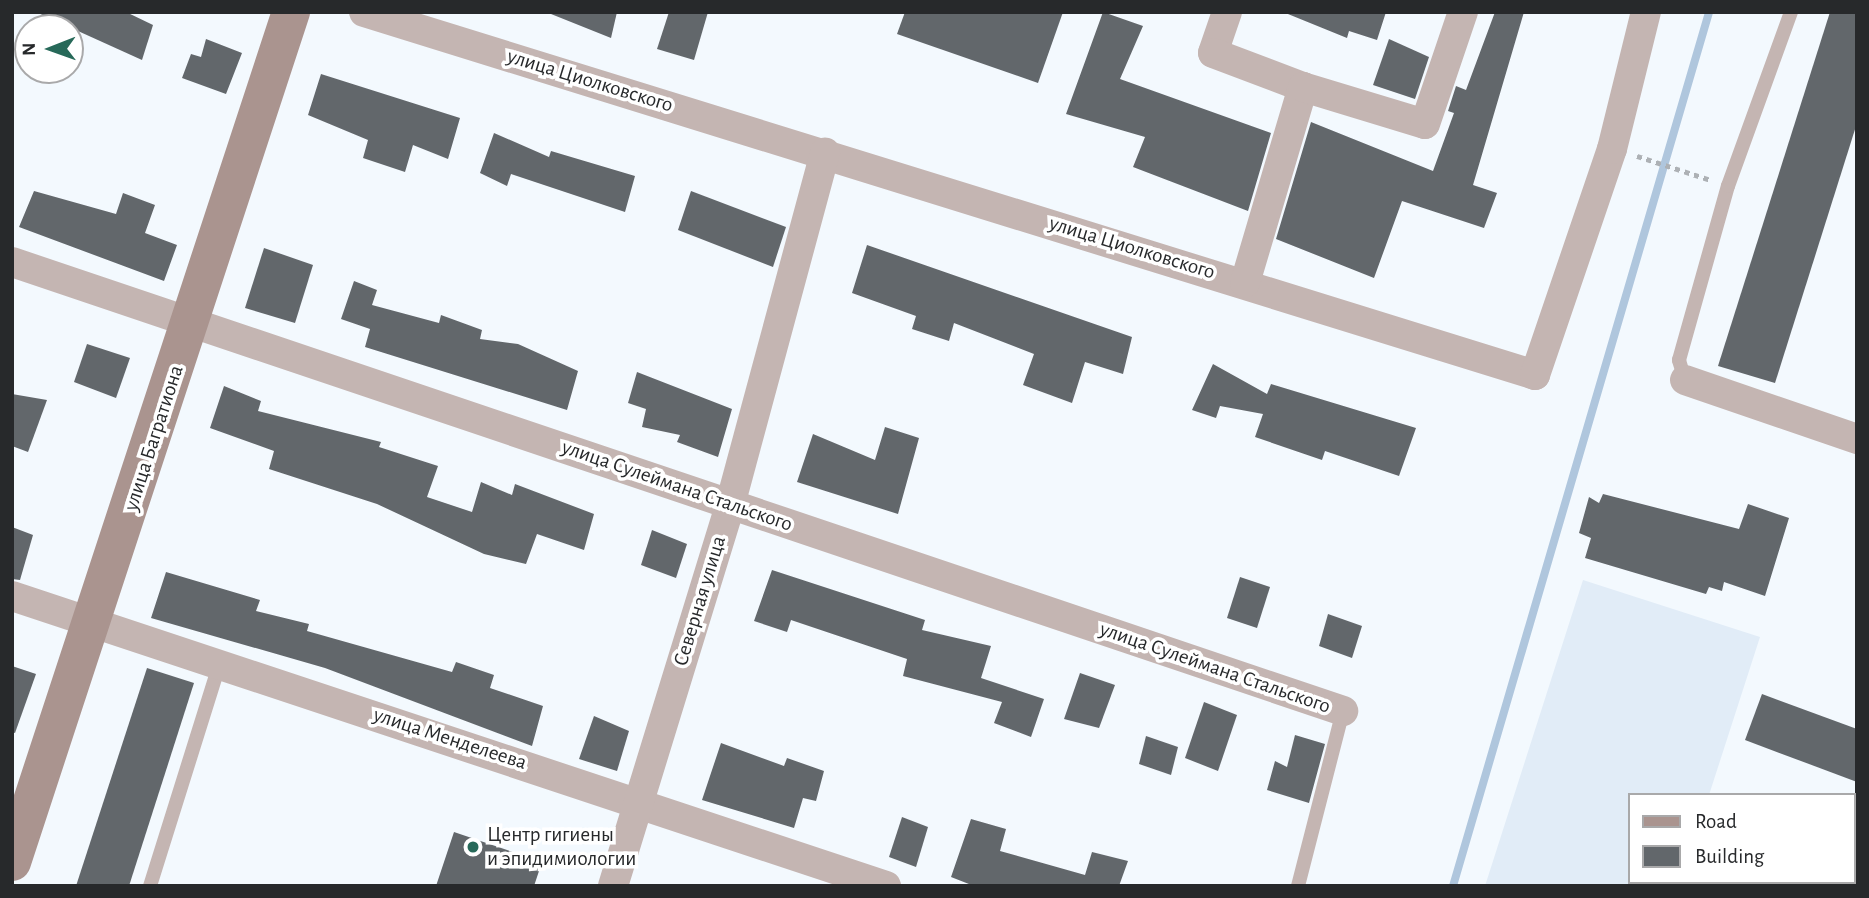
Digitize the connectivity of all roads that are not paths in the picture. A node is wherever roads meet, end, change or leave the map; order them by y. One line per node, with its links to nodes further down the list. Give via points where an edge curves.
1 (291, 12): 11 (street, улица Багратиона)
2 (364, 12): 8 (street, улица Циолковского)
3 (1227, 12): 7 (street, via 1213,53)
4 (1463, 12): 7 (street, via 1425,124)
5 (1646, 12): 10 (street, улица Циолковского, via 1612,149 1535,376)
6 (1791, 12): 12 (lane, via 1724,200 1679,360)
7 (1303, 87): 10 (street)
8 (825, 153): 10 (street, улица Циолковского); 14 (street, Северная улица)
9 (12, 262): 11 (street, улица Сулеймана Стальского)
10 (1245, 283)
11 (191, 320): 14 (street, улица Сулеймана Стальского); 16 (street, улица Багратиона)
12 (1685, 380): 13 (street)
13 (1857, 439)
14 (730, 505): 18 (street, улица Сулеймана Стальского); 19 (street, Северная улица)
15 (12, 596): 16 (street, улица Менделеева)
16 (96, 622): 17 (street, улица Менделеева); 20 (street, улица Багратиона)
17 (220, 663): 19 (street, улица Менделеева); 21 (lane)
18 (1343, 711): 24 (lane)
19 (639, 802): 22 (street, Северная улица); 23 (street, улица Менделеева)
20 (12, 862)
21 (150, 886)
22 (613, 886)
23 (886, 886)
24 (1298, 886)

